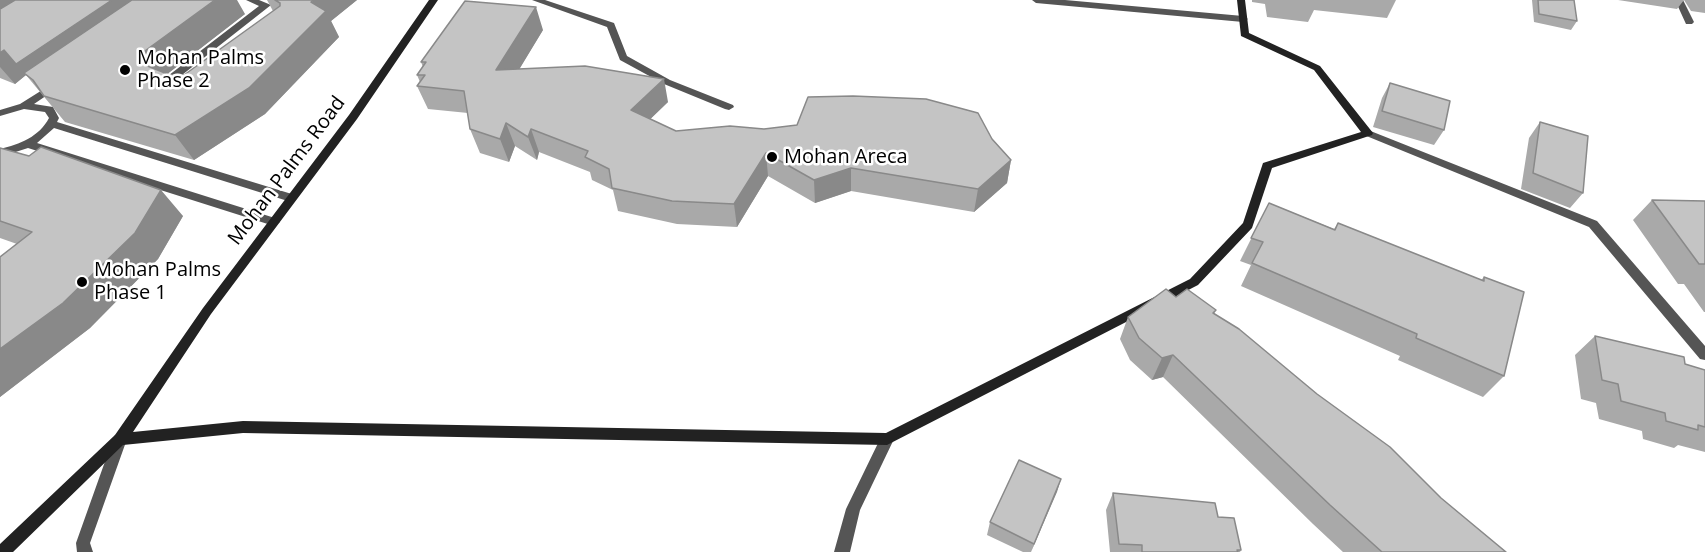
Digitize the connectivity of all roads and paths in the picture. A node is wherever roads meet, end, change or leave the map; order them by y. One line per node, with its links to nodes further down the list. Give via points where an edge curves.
1 (250, 0): 10 (street, via 270,6 163,84)
2 (434, 0): 20 (street, Mohan Palms Road)
3 (536, 0): 13 (street, via 611,25 623,58 667,82)
4 (1036, 0): 7 (street)
5 (1241, 0): 7 (street)
6 (1679, 0): 8 (street)
7 (1243, 19): 17 (street, via 1244,34 1317,68)
8 (1689, 22)
9 (62, 80): 12 (street)
10 (173, 88)
11 (0, 105): 14 (street)
12 (24, 106): 14 (street); 16 (street, via 49,109 54,118)
13 (729, 107)
14 (12, 109): 15 (street)
15 (0, 113)
16 (51, 124): 18 (street); 20 (street)
17 (1368, 133): 22 (street, via 1593,224); 24 (street, via 1267,166 1248,225 1194,282)
18 (27, 144): 19 (street); 21 (street)
19 (0, 153)
20 (291, 198): 21 (street, Mohan Palms Road)
21 (274, 222): 23 (street, Mohan Palms Road, via 207,311)
22 (1705, 355)
23 (120, 439): 24 (street, via 243,427); 25 (street, Mohan Palms Road); 26 (street, via 83,543)
24 (887, 439): 27 (street, via 853,510)
25 (2, 552)
26 (85, 552)
27 (842, 552)

